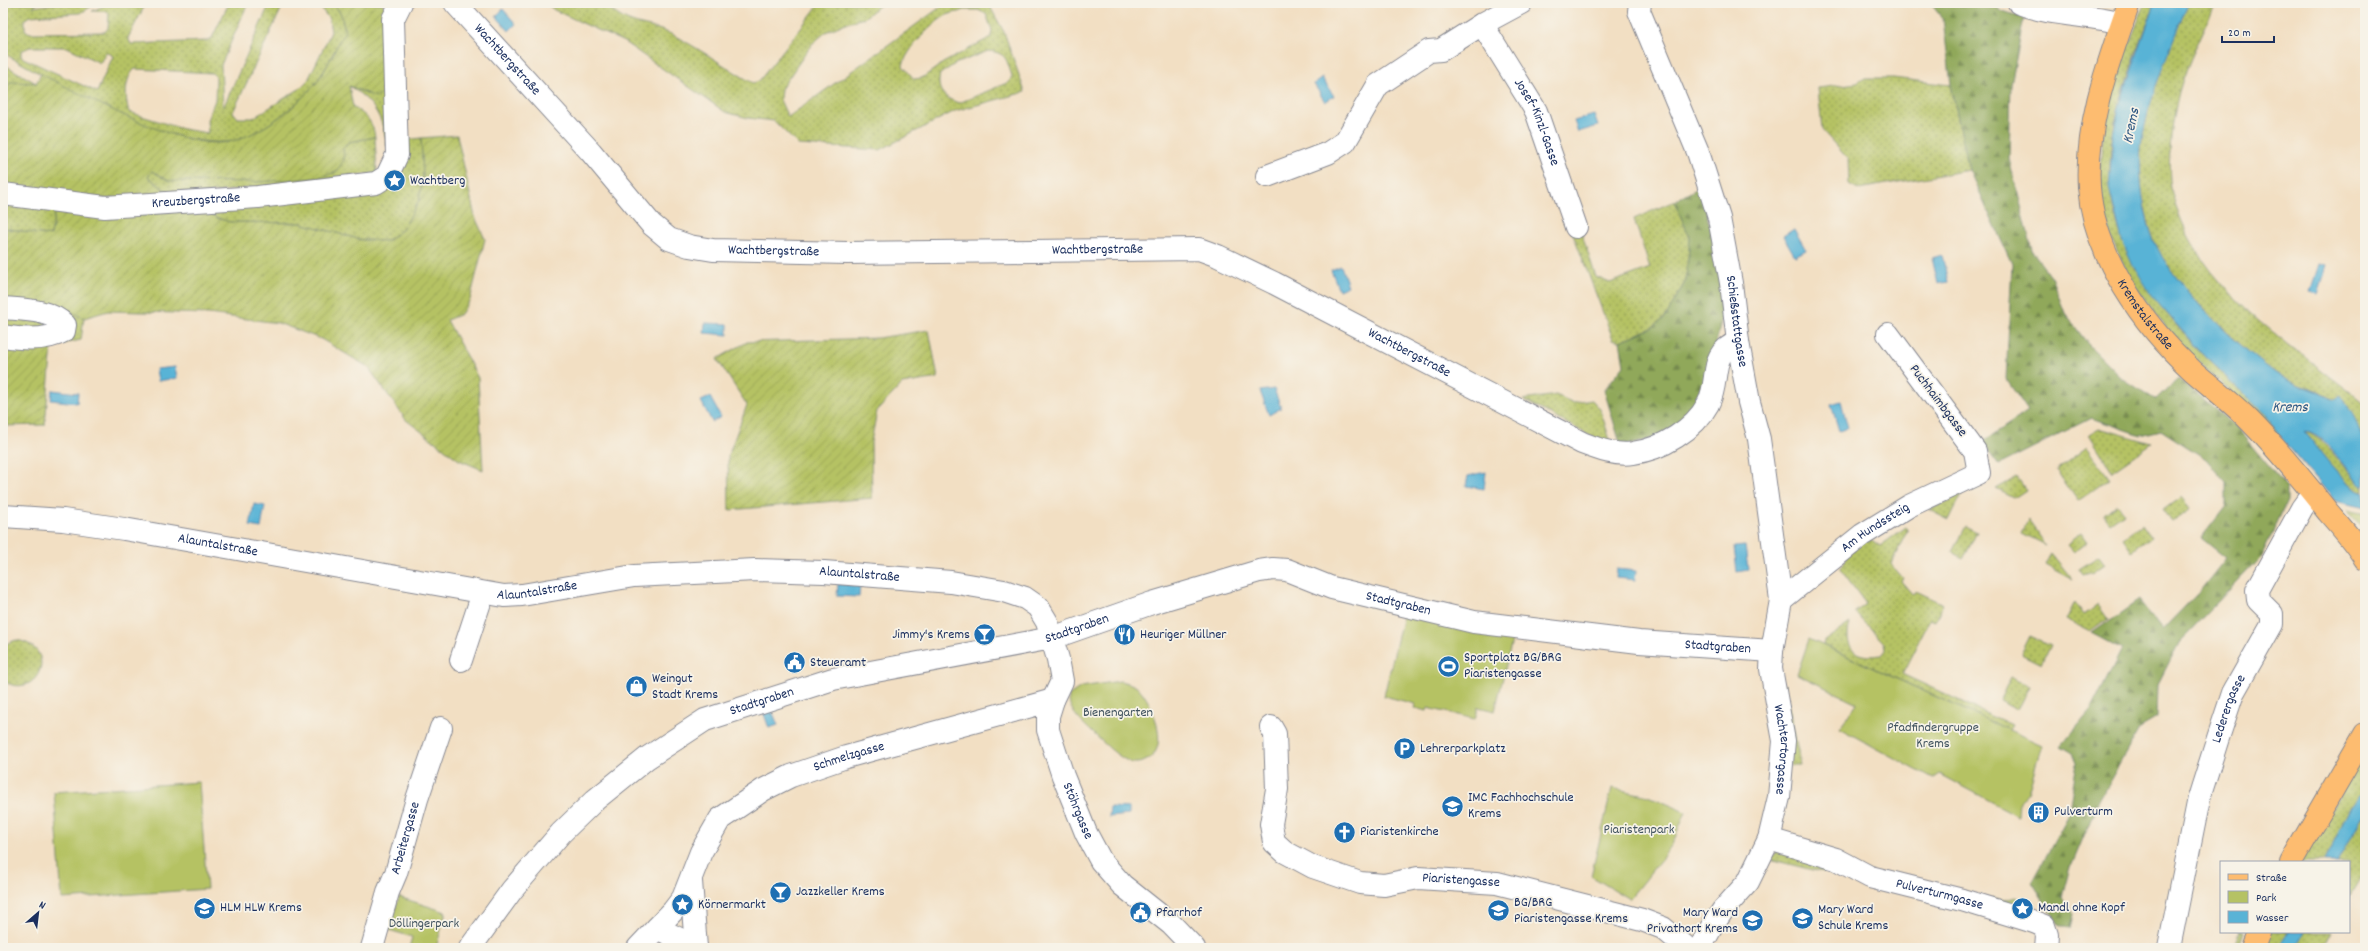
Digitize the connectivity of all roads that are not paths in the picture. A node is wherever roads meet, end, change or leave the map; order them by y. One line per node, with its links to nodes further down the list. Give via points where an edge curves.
1 (401, 3): 10 (street, Kreuzbergstraße, via 393,19 397,155 387,176 376,183 319,191 105,207)
2 (455, 3): 15 (street, Wachtbergstraße, via 591,152 651,224 669,239 689,246 713,250 847,253 1199,249 1274,283 1582,443 1620,453 1633,453 1657,445 1680,435 1697,420 1708,404 1721,354 1727,347)
3 (1521, 3): 8 (street)
4 (2019, 3): 7 (street)
5 (2129, 3): 7 (main road, Kremstalstraße)
6 (1637, 6): 15 (street, Schießstattgasse, via 1698,152 1719,218 1732,283)
7 (2122, 23): 17 (main road, Kremstalstraße, via 2099,97 2089,157 2089,187 2103,247 2129,294 2164,340 2192,370 2245,416)
8 (1482, 24): 9 (street, via 1441,50 1429,51 1378,85 1345,142 1328,153); 11 (street, Josef-Kinzl-Gasse, via 1536,111)
9 (1267, 176)
10 (3, 194)
11 (1576, 228)
12 (3, 308): 14 (street, via 48,315 59,318 65,324 64,331 57,335 40,338)
13 (1888, 334): 16 (street, Puchhaimbgasse, via 1975,451)
14 (3, 336)
15 (1738, 342): 21 (street, Schießstattgasse, via 1759,439)
16 (1979, 473): 21 (street, Am Hundssteig, via 1910,506 1862,535)
17 (2313, 493): 19 (main road, Kremstalstraße); 42 (street, Lederergasse, via 2302,508 2257,590 2258,600 2272,614 2272,624 2233,693 2220,731 2199,798)
18 (3, 516): 20 (street, Alauntalstraße, via 63,520 124,529)
19 (2365, 559)
20 (484, 593): 22 (street, Alauntalstraße, via 522,595 618,578 686,572 756,570 951,582 1004,591 1025,598 1038,607); 24 (street)
21 (1782, 600): 23 (street, Schießstattgasse)
22 (1052, 638): 23 (street, Stadtgraben, via 1152,603 1273,568 1287,570 1332,588 1380,601 1474,622 1639,642); 25 (street, Stöhrgasse, via 1062,681); 36 (street, Stadtgraben, via 833,679 705,720 647,758 612,785 561,833 512,890)
23 (1772, 651): 29 (street, Wachtertorgasse, via 1771,669 1784,741 1780,797)
24 (461, 660)
25 (1053, 700): 31 (street, Schmelzgasse, via 846,757 791,776 763,790 720,819 701,852); 38 (street, Stöhrgasse, via 1048,716 1052,745 1086,834 1101,861 1122,885 1171,924)
26 (1271, 727): 39 (street, Piaristengasse, via 1276,734 1276,789 1271,824 1274,842 1285,852 1313,867 1360,883 1384,885 1418,878 1497,883 1642,920 1663,928)
27 (441, 728): 35 (street, Arbeitergasse)
28 (2365, 734): 30 (main road)
29 (1769, 839): 40 (street, Wachtertorgasse, via 1748,882 1723,910); 41 (street, Pulverturmgasse, via 1836,859 1870,877 1962,900 2044,926 2047,935)
30 (2292, 861)
31 (691, 880): 32 (street, via 683,898); 34 (street)
32 (657, 928): 34 (street); 37 (street)
33 (2258, 933): 43 (main road)
34 (696, 947)
35 (372, 948)
36 (470, 948)
37 (638, 948)
38 (1193, 948)
39 (1687, 948)
40 (1700, 948)
41 (2046, 948)
42 (2169, 948)
43 (2253, 948)

